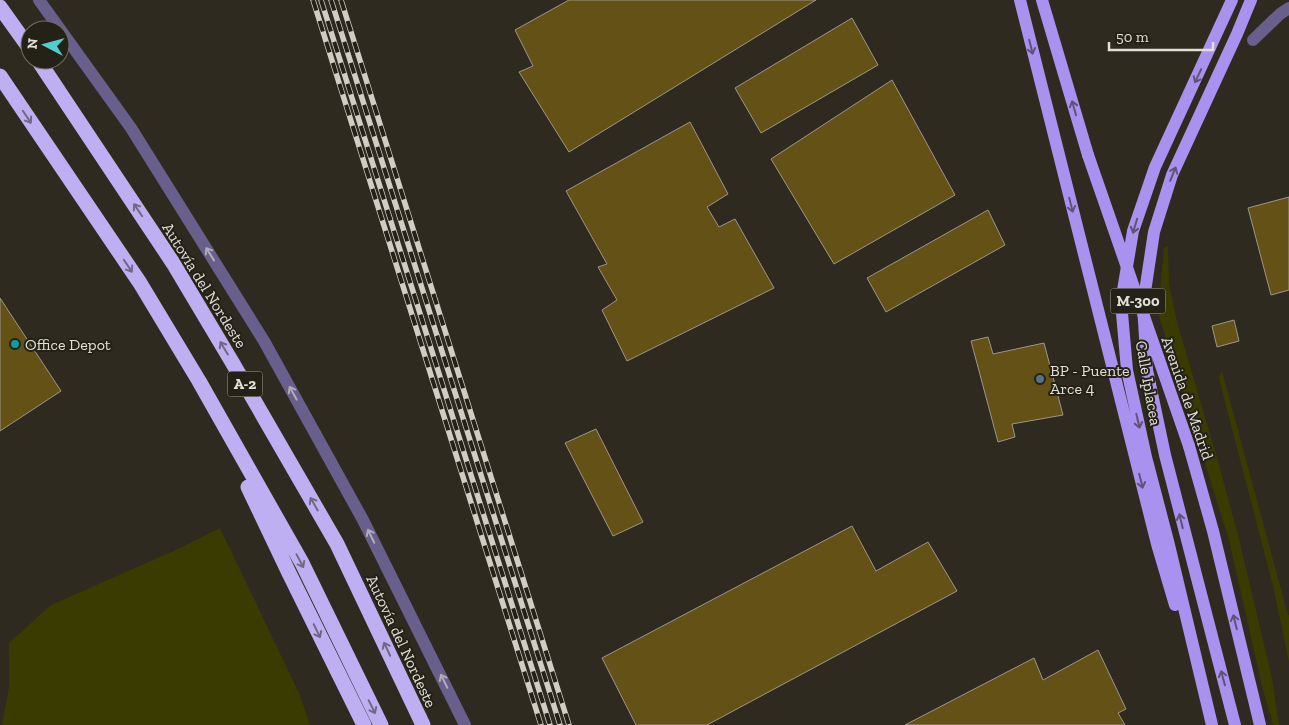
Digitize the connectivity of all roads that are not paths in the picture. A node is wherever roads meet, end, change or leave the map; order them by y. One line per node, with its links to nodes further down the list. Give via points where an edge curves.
1 (1, 0): 9 (highway)
2 (39, 0): 18 (street, one-way to 2, via 364,520 264,341 131,128)
3 (1020, 0): 19 (main road, M-300, one-way to 19, via 1155,535)
4 (1042, 0): 21 (main road, Avenida de Madrid / M-300, one-way to 4, bridge, via 1189,446 1088,155)
5 (1232, 0): 19 (main road, Calle Iplacea, one-way to 19, via 1154,167 1133,231 1121,302 1127,370)
6 (1251, 0): 20 (main road, Calle Iplacea, one-way to 6, via 1165,455 1147,370 1143,305 1154,232 1172,176)
7 (0, 7): 9 (highway)
8 (1289, 8): 11 (street)
9 (12, 22): 10 (highway)
10 (20, 34)
11 (1253, 40)
12 (45, 70): 17 (highway, Autovía del Nordeste / A-2, one-way to 12, via 336,544 232,362 173,264)
13 (0, 76): 14 (highway, A-2, one-way to 14, via 140,283)
14 (199, 381): 15 (highway, one-way to 15); 16 (highway, A-2, one-way to 16, via 302,563)
15 (364, 725)
16 (381, 725)
17 (423, 725)
18 (465, 725)
19 (1211, 725)
20 (1235, 725)
21 (1261, 725)

